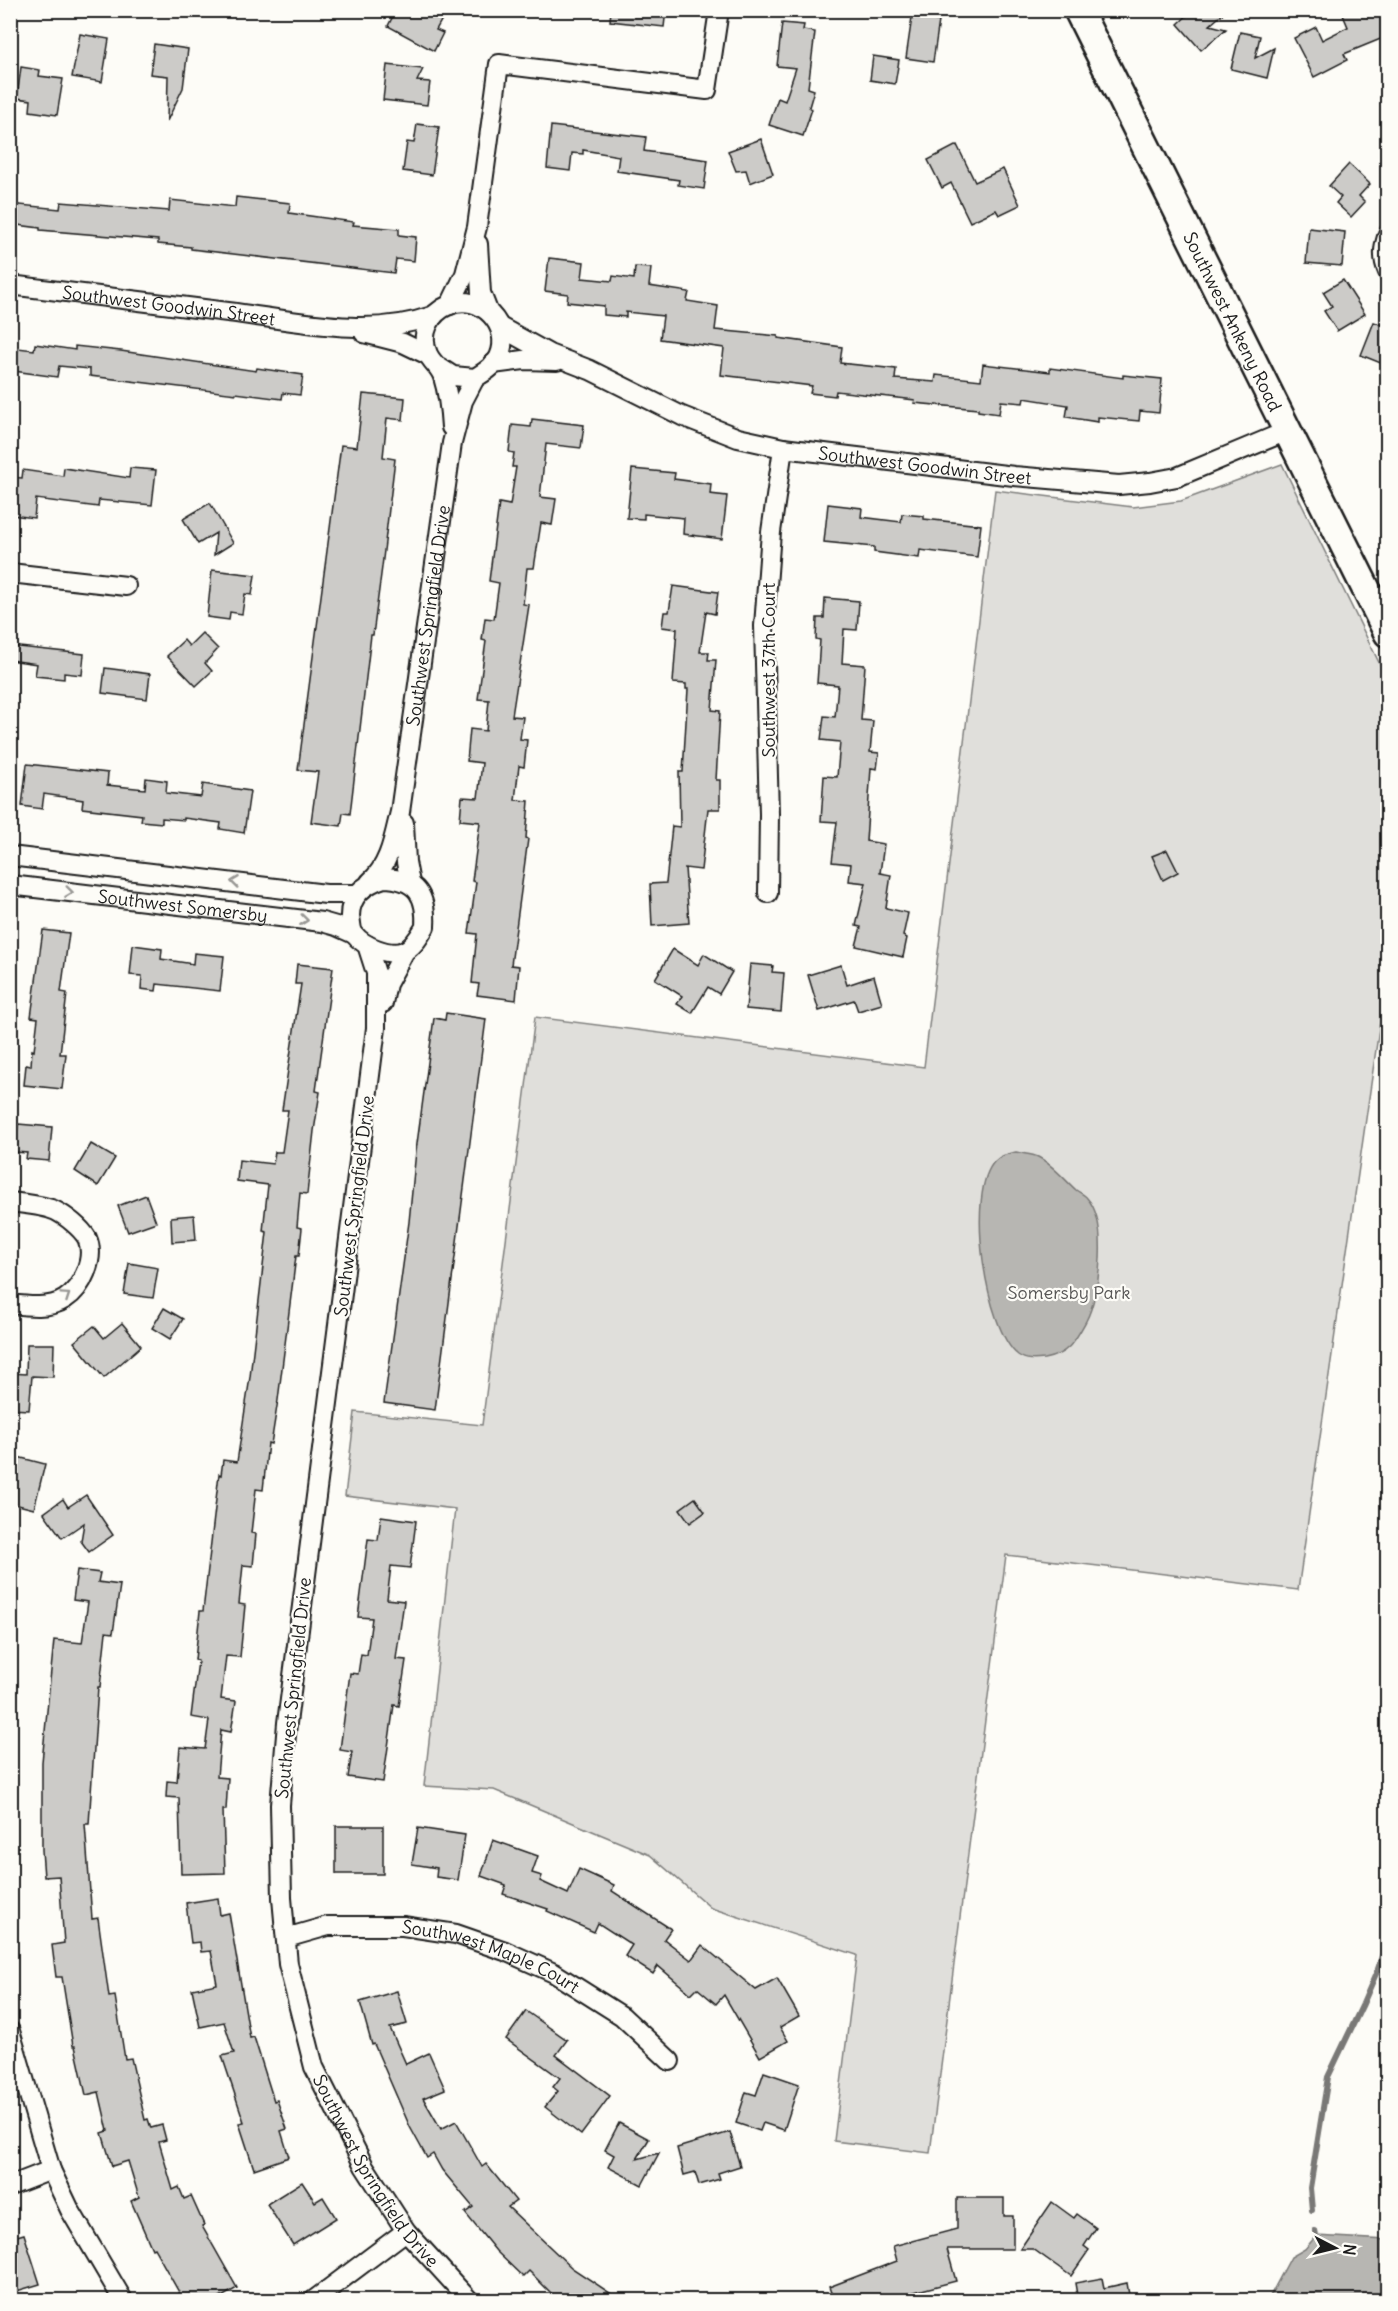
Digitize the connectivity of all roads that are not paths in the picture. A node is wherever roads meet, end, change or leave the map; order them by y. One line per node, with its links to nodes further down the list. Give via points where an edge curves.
1 (719, 10): 3 (street, via 707,90 499,64)
2 (1078, 10): 16 (street, Southwest Ankeny Road)
3 (477, 227): 7 (street, via 465,274); 8 (street, via 481,293)
4 (1388, 234): 5 (street, via 1383,246)
5 (1388, 272)
6 (10, 285): 10 (street, Southwest Goodwin Street)
7 (450, 305): 8 (street, via 468,303); 9 (street)
8 (488, 311): 11 (street)
9 (432, 316): 10 (street, Southwest Goodwin Street, via 390,326); 12 (street, via 425,336)
10 (327, 324): 12 (street, Southwest Goodwin Street, via 392,340)
11 (500, 327): 13 (street, Southwest Goodwin Street); 14 (street, via 499,356)
12 (433, 361): 15 (street, via 453,376); 17 (street, Southwest Springfield Drive, via 447,396)
13 (569, 362): 14 (street, Southwest Goodwin Street, via 524,360); 18 (street, Southwest Goodwin Street, via 700,423 738,438)
14 (493, 364): 15 (street)
15 (475, 378): 17 (street, Southwest Springfield Drive, via 463,400)
16 (1287, 431): 18 (street, Southwest Goodwin Street, via 1177,477 1119,485); 21 (street, Southwest Ankeny Road)
17 (452, 443): 22 (street, Southwest Springfield Drive)
18 (783, 448): 27 (street, Southwest 37th Court, via 771,532 764,626)
19 (10, 573): 20 (street)
20 (126, 586)
21 (1388, 633)
22 (405, 787): 24 (street, Southwest Springfield Drive, via 404,836); 26 (street, Southwest Springfield Drive, via 389,854 377,876)
23 (10, 856): 26 (street, Southwest Somersby, one-way to 23, via 326,894)
24 (410, 883): 26 (street, via 384,878); 29 (street, via 423,900 425,927)
25 (10, 885): 28 (street, Southwest Somersby, one-way to 28, via 322,922)
26 (363, 888): 28 (street, via 350,912)
27 (768, 893)
28 (361, 940): 29 (street, via 383,951); 30 (street, Southwest Springfield Drive, via 376,973)
29 (405, 951): 30 (street, Southwest Springfield Drive, via 387,984)
30 (376, 1028): 33 (street, Southwest Springfield Drive, via 287,1722 280,1805)
31 (10, 1202): 32 (street, one-way to 31, via 50,1305 64,1300 84,1278 89,1258 87,1239 73,1223 54,1210)
32 (10, 1304)
33 (286, 1938): 35 (street, Southwest Maple Court, via 327,1926 402,1926 456,1934 554,1973 622,2016); 38 (street, Southwest Springfield Drive, via 288,1964 314,2067 364,2166)
34 (10, 2031): 36 (street)
35 (670, 2061)
36 (51, 2170): 37 (street); 39 (street)
37 (10, 2186)
38 (406, 2231): 40 (street); 41 (street, Southwest Springfield Drive)
39 (123, 2301)
40 (314, 2301)
41 (469, 2301)

